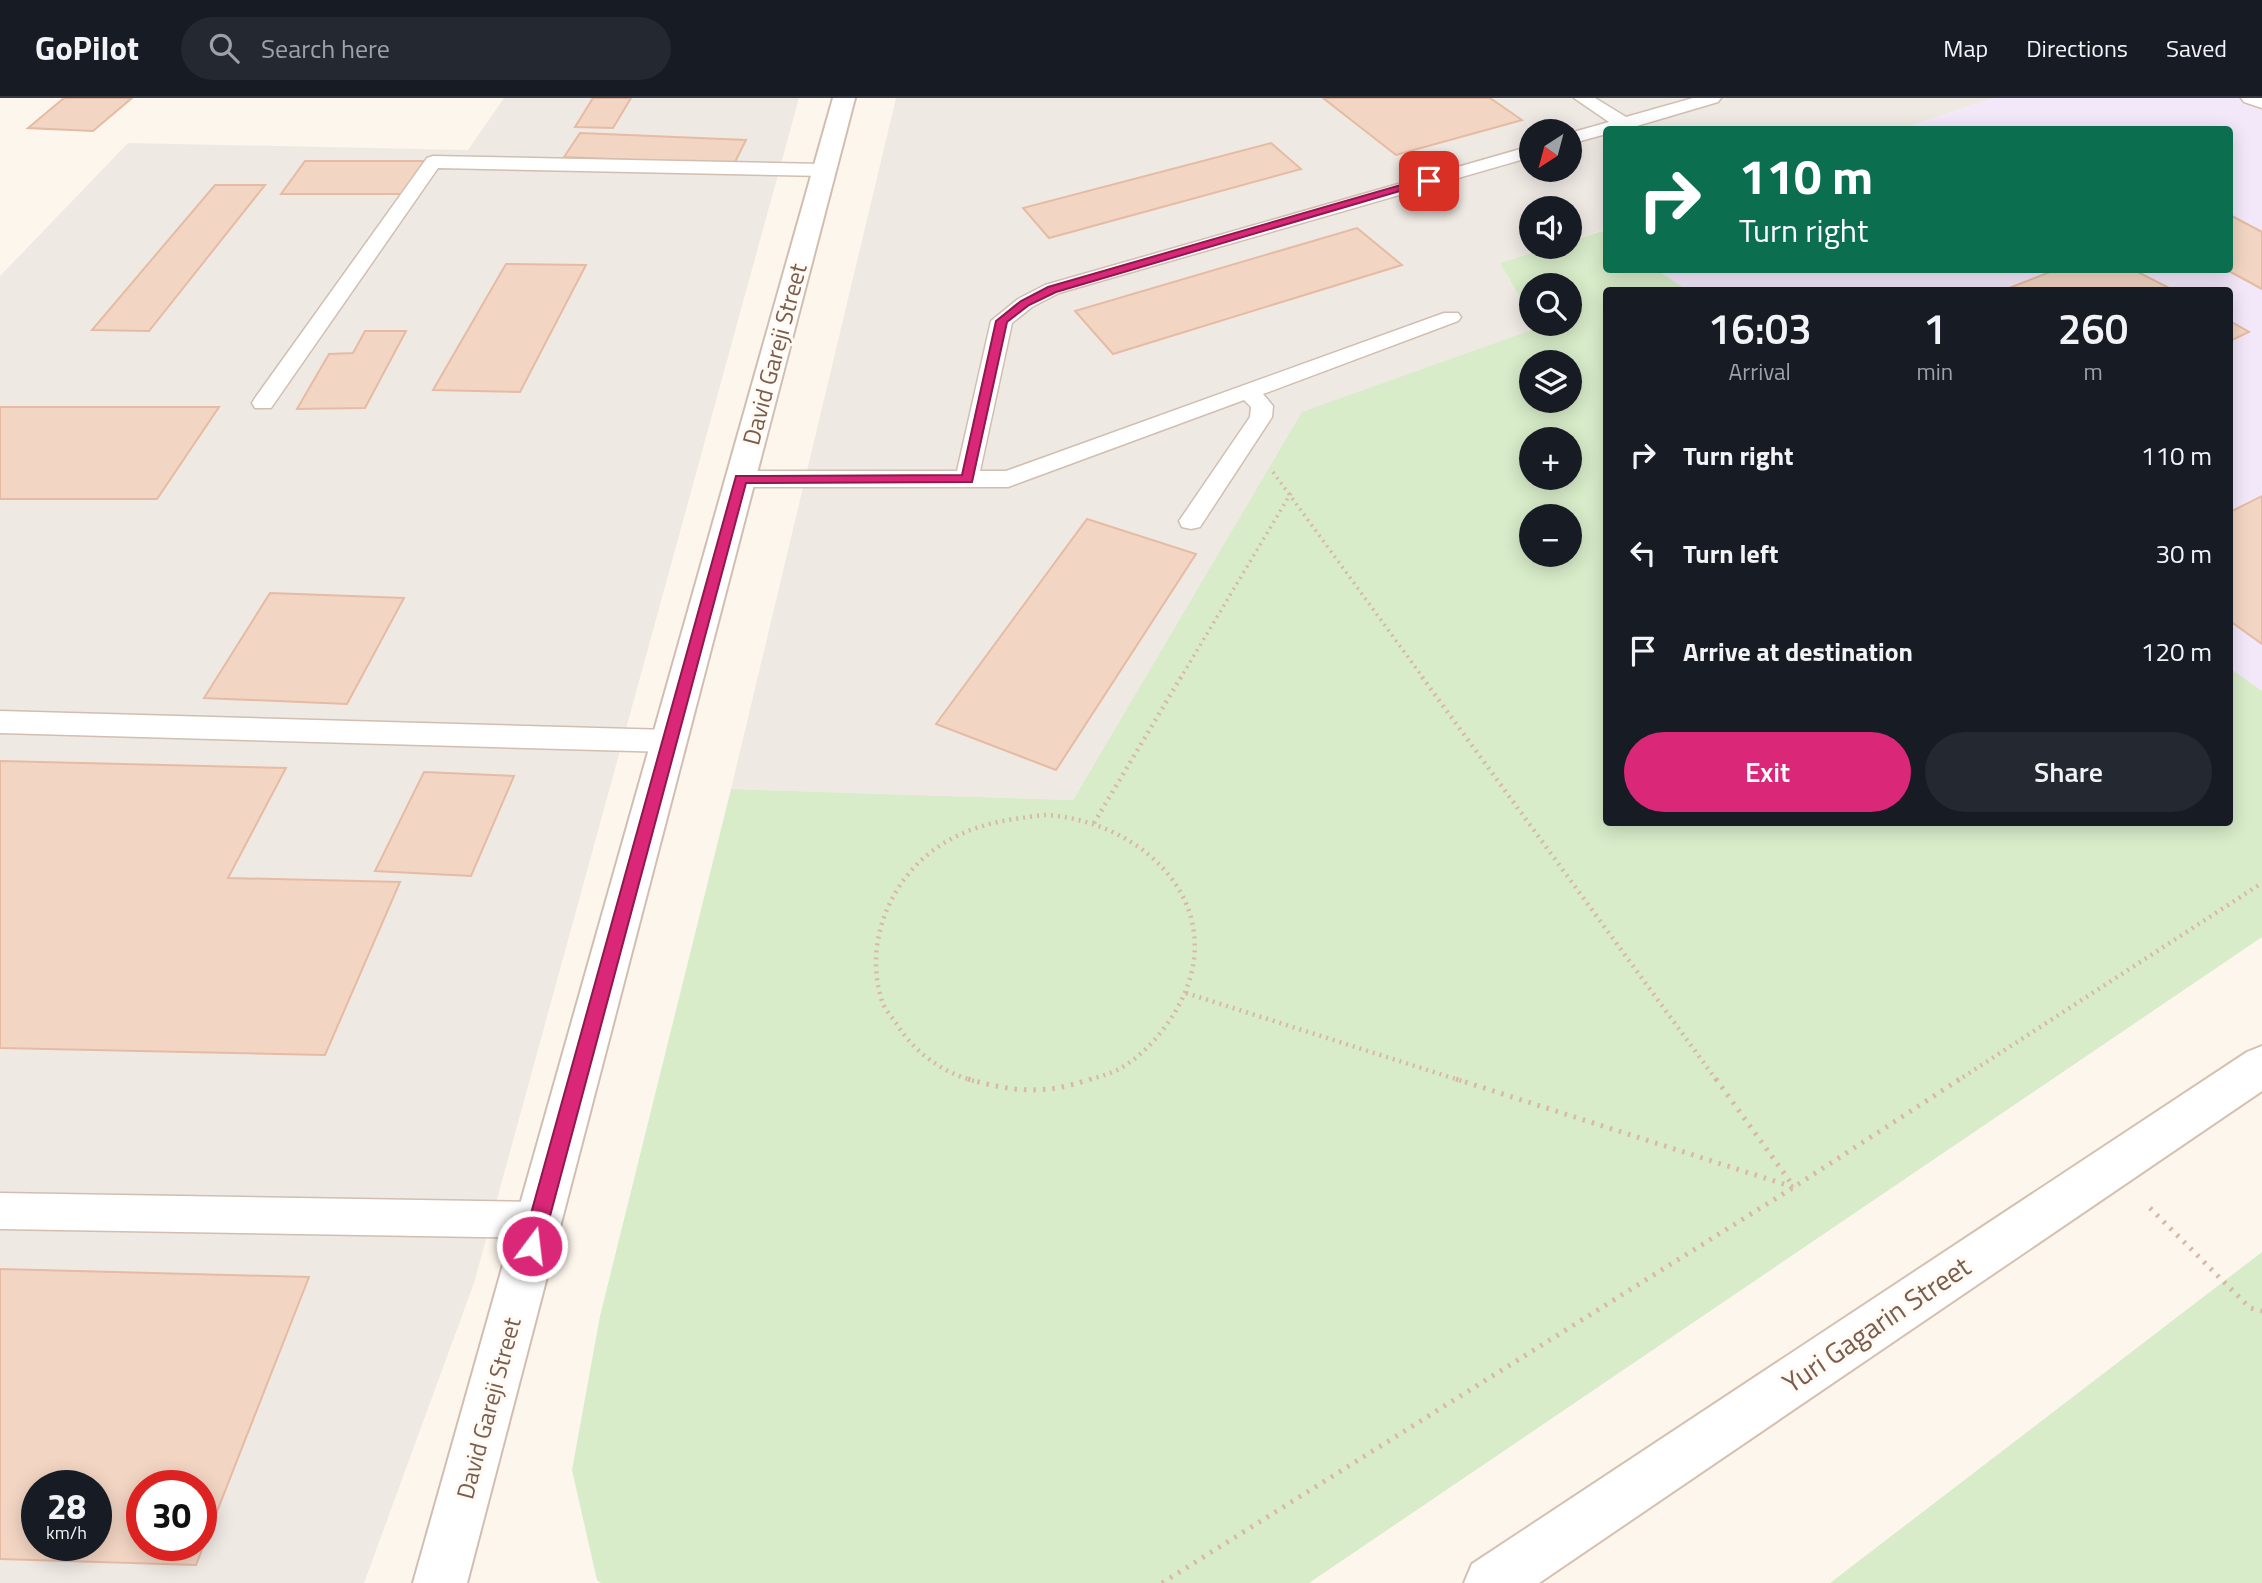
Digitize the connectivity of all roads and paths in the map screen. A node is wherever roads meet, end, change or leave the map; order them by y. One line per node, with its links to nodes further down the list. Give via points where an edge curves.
1 (844, 98): 11 (street, David Gareji Street)
2 (1583, 98): 6 (lane)
3 (1712, 98): 6 (lane)
4 (2250, 98): 5 (lane)
5 (2262, 103)
6 (1624, 124): 7 (lane)
7 (1617, 126)
8 (1603, 130): 9 (lane)
9 (1582, 136)
10 (1519, 154): 17 (lane, via 1052,289 1025,303 1002,321)
11 (824, 170): 14 (lane, via 433,162); 16 (street, David Gareji Street)
12 (1451, 317): 13 (lane)
13 (1248, 391): 15 (lane, via 1262,406 1261,417); 17 (lane, via 1008,479)
14 (262, 403)
15 (1246, 439): 18 (path); 19 (lane)
16 (741, 479): 17 (lane); 21 (street, David Gareji Street)
17 (967, 479)
18 (1291, 493): 22 (path); 27 (path)
19 (1191, 521)
20 (0, 722): 21 (lane)
21 (669, 741): 29 (street, David Gareji Street)
22 (1094, 823): 24 (path, via 1135,842 1167,871 1188,908 1195,949); 24 (path, via 1046,815 996,821 950,839 911,870 885,910 875,955 882,1002 909,1044 952,1074 1006,1090 1063,1090 1117,1070 1160,1036)
23 (2262, 883): 27 (path)
24 (1186, 993): 27 (path)
25 (2262, 1066): 26 (street, Yuri Gagarin Street)
26 (2109, 1168): 30 (path, via 2250,1308); 33 (street, Yuri Gagarin Street)
27 (1794, 1187): 32 (path)
28 (0, 1211): 29 (lane)
29 (539, 1220): 31 (street, David Gareji Street)
30 (2262, 1311)
31 (440, 1583)
32 (1161, 1583)
33 (1491, 1583)

